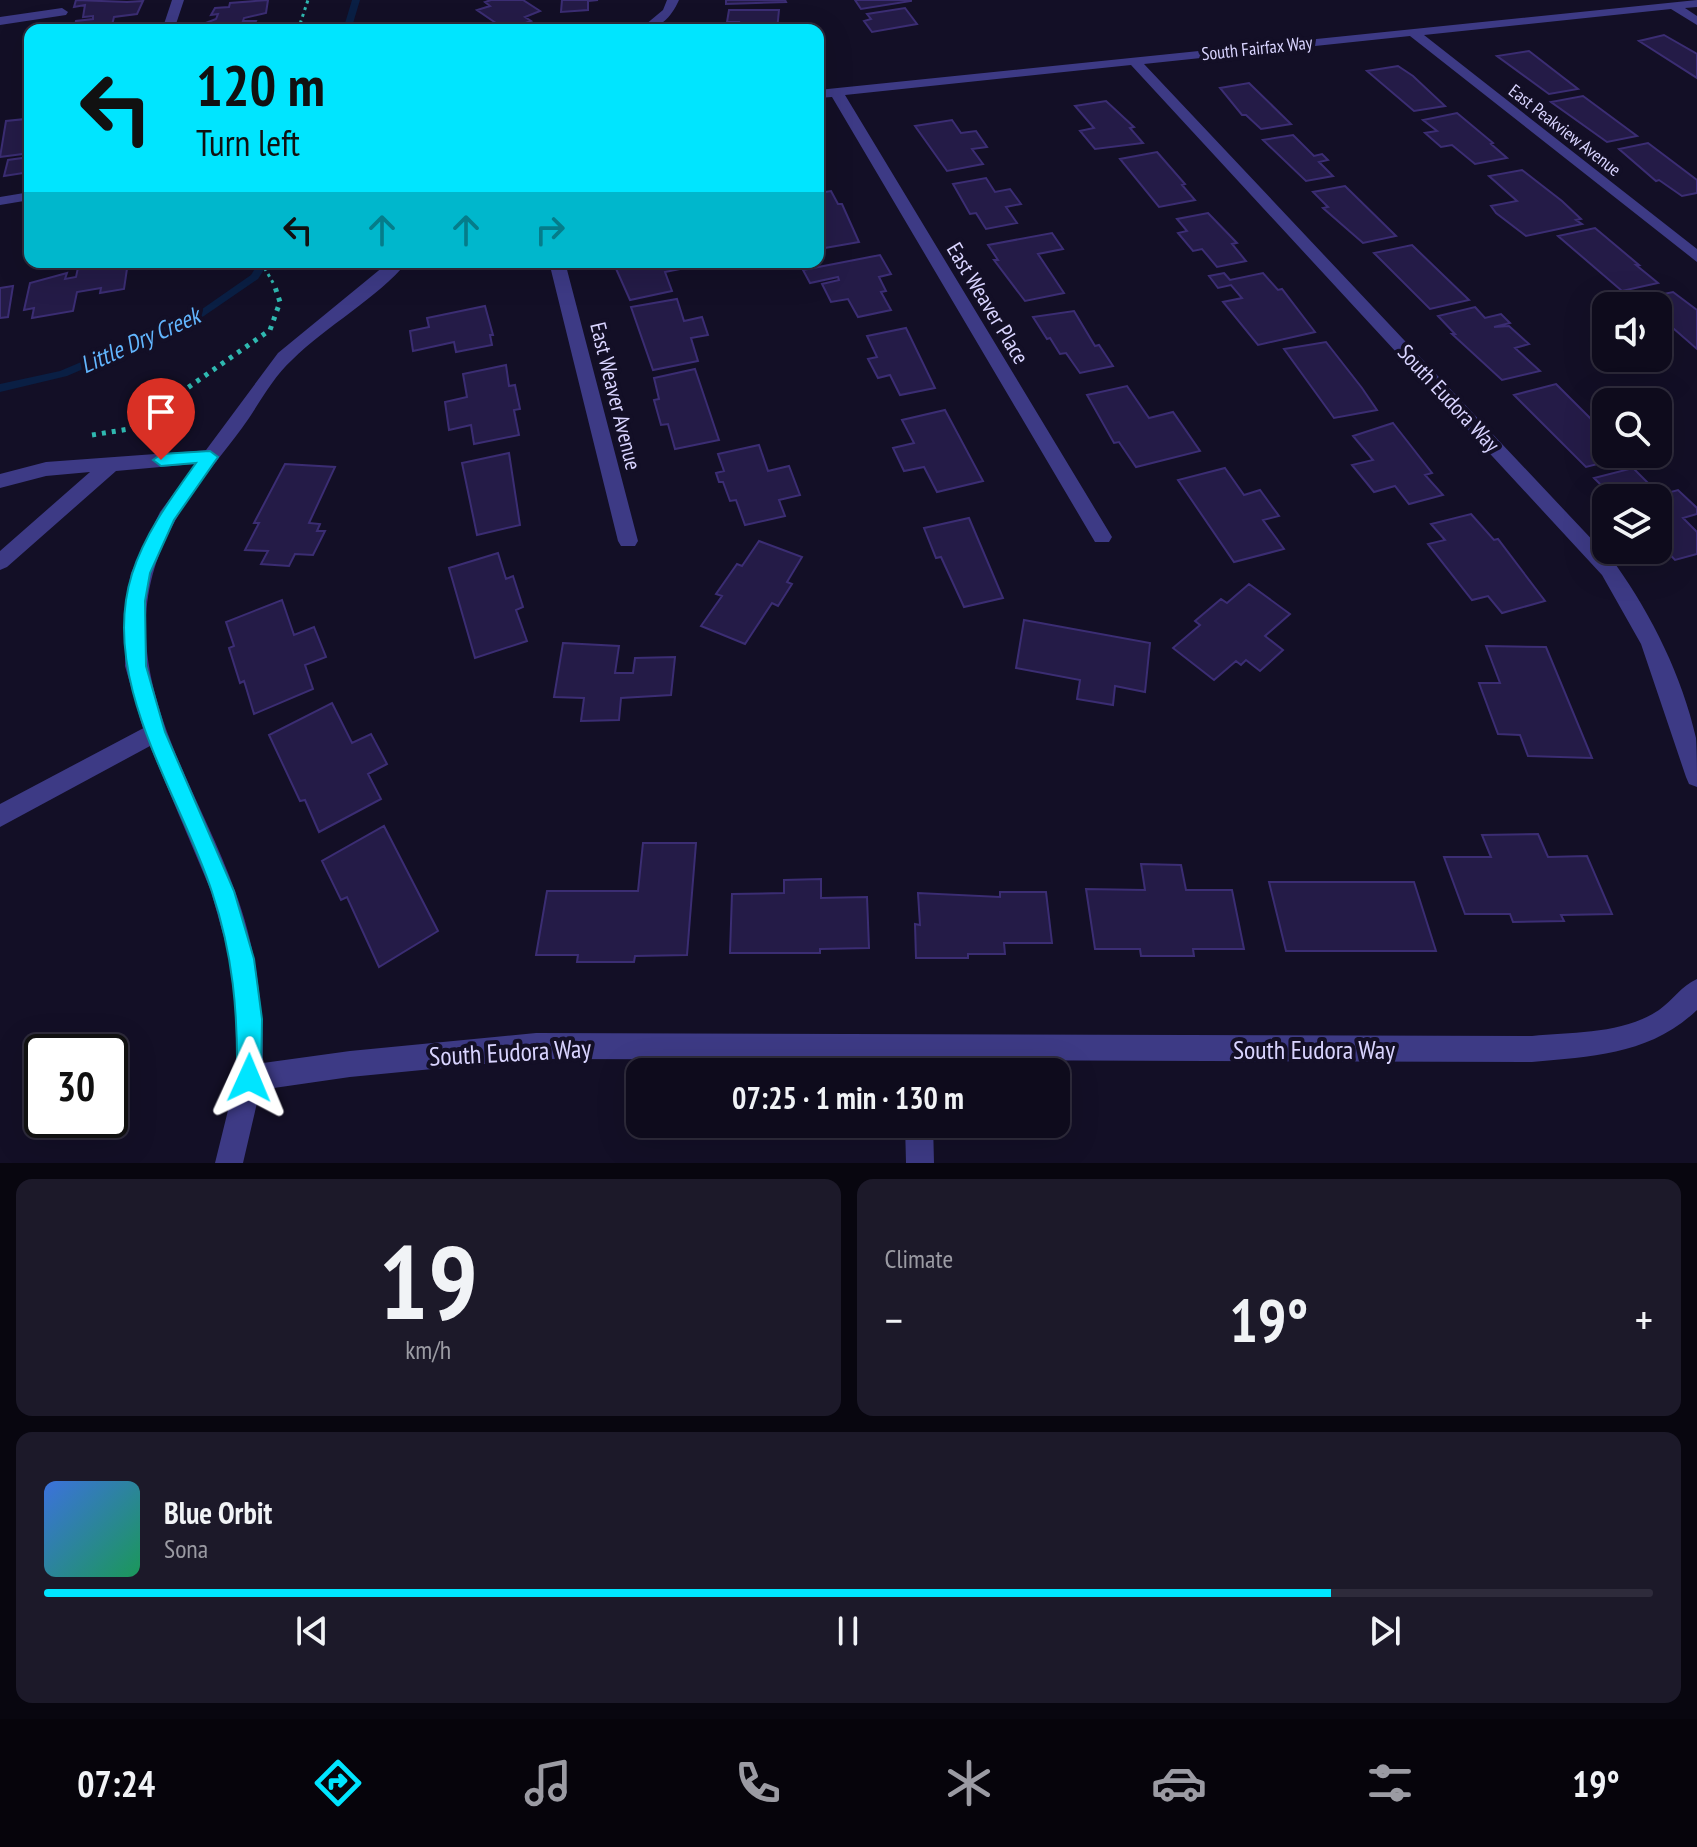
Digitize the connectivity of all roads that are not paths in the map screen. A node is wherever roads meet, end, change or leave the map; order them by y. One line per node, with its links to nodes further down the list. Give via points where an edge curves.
1 (178, 0): 8 (street)
2 (673, 0): 9 (street)
3 (1697, 3): 4 (street, South Fairfax Way)
4 (1672, 5): 7 (street); 10 (street, South Fairfax Way)
5 (62, 12): 6 (street)
6 (0, 21)
7 (1697, 21)
8 (170, 24)
9 (653, 24)
10 (1411, 31): 11 (street, South Fairfax Way); 16 (street, East Peakview Avenue)
11 (1134, 61): 12 (street, South Fairfax Way); 26 (street, South Eudora Way, via 1609,570 1657,650)
12 (836, 92): 13 (street, South Fairfax Way); 22 (street, East Weaver Place)
13 (824, 93)
14 (24, 197): 15 (street)
15 (0, 201)
16 (1697, 257)
17 (392, 268): 19 (street, via 284,357)
18 (559, 268): 23 (street, East Weaver Avenue)
19 (210, 457): 20 (street); 25 (street, via 167,517 141,573 136,666)
20 (113, 463): 21 (street, via 46,469); 24 (street)
21 (0, 481)
22 (1102, 537)
23 (628, 541)
24 (0, 562)
25 (155, 732): 27 (street); 31 (street, via 223,891 243,959)
26 (1697, 777)
27 (0, 816)
28 (1697, 992): 30 (street, South Eudora Way, via 1667,1020 1619,1040 1532,1049)
29 (862, 1058): 31 (street, South Eudora Way, via 536,1046)
30 (1028, 1058)
31 (249, 1078): 33 (street)
32 (919, 1138): 34 (street)
33 (229, 1163)
34 (920, 1163)

